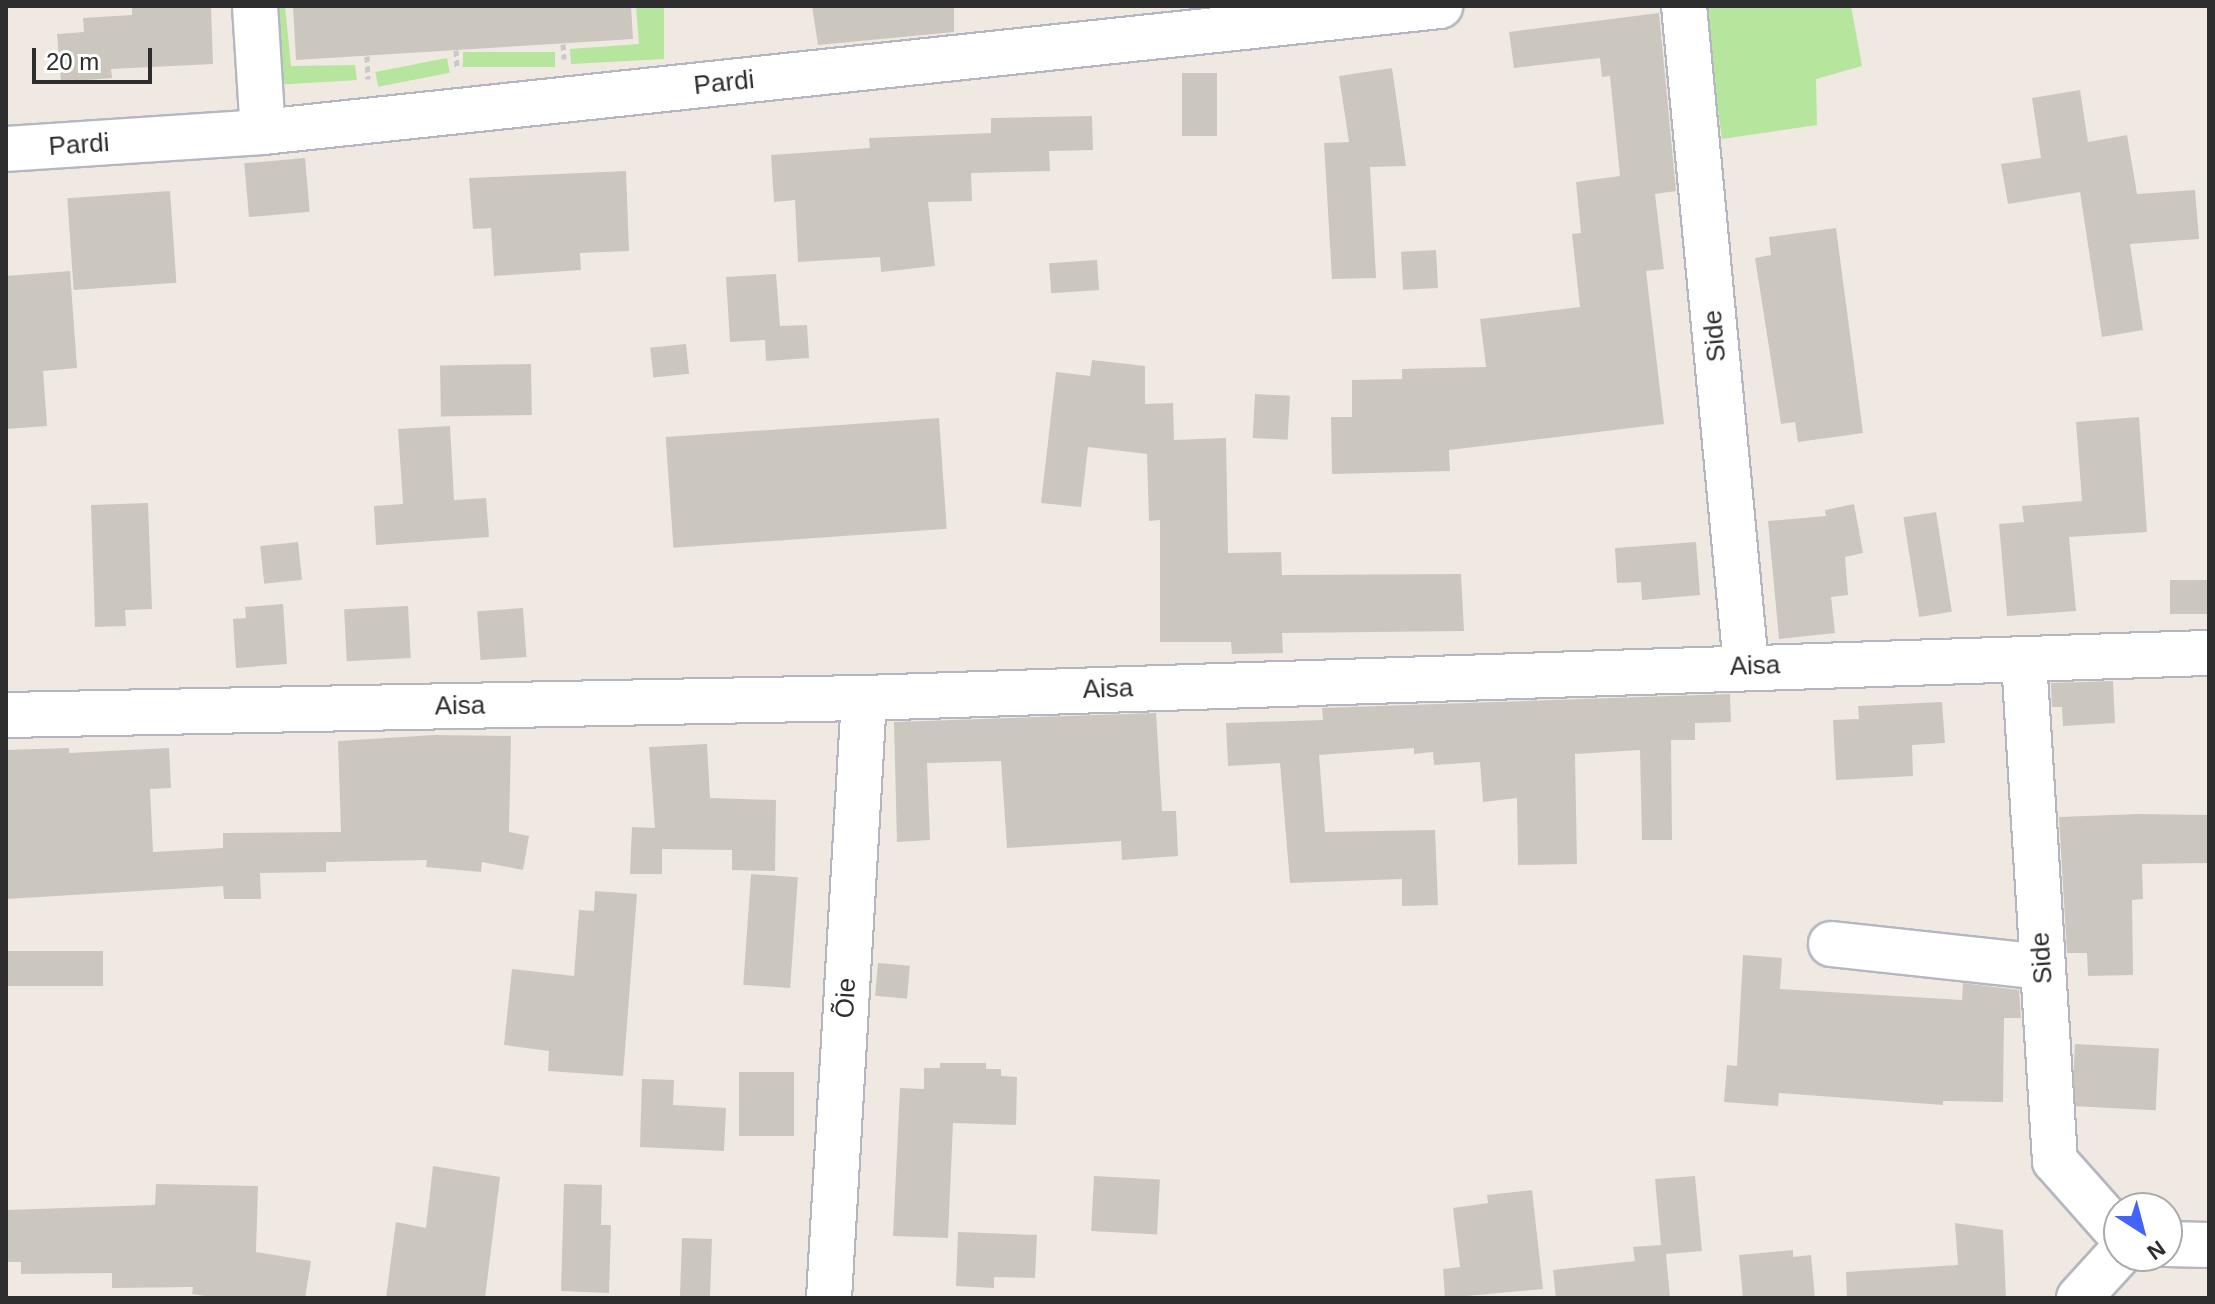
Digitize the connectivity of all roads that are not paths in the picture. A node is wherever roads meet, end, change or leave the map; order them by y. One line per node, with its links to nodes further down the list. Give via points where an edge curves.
1 (255, 6): 4 (street)
2 (1440, 6): 4 (street, Pardi)
3 (1684, 6): 8 (street, Side)
4 (263, 132): 5 (street, Pardi)
5 (6, 149)
6 (2209, 653): 7 (street, Aisa)
7 (2024, 660): 8 (street, Aisa); 12 (street, Side)
8 (1746, 666): 9 (street, Aisa)
9 (864, 698): 10 (street, Aisa); 17 (street, Õie)
10 (6, 715)
11 (1831, 944): 12 (street)
12 (2043, 967): 13 (street, Side, via 2055,1161)
13 (2103, 1215)
14 (2183, 1244): 15 (street)
15 (2209, 1245)
16 (2103, 1272): 18 (street)
17 (829, 1298)
18 (2079, 1298)

